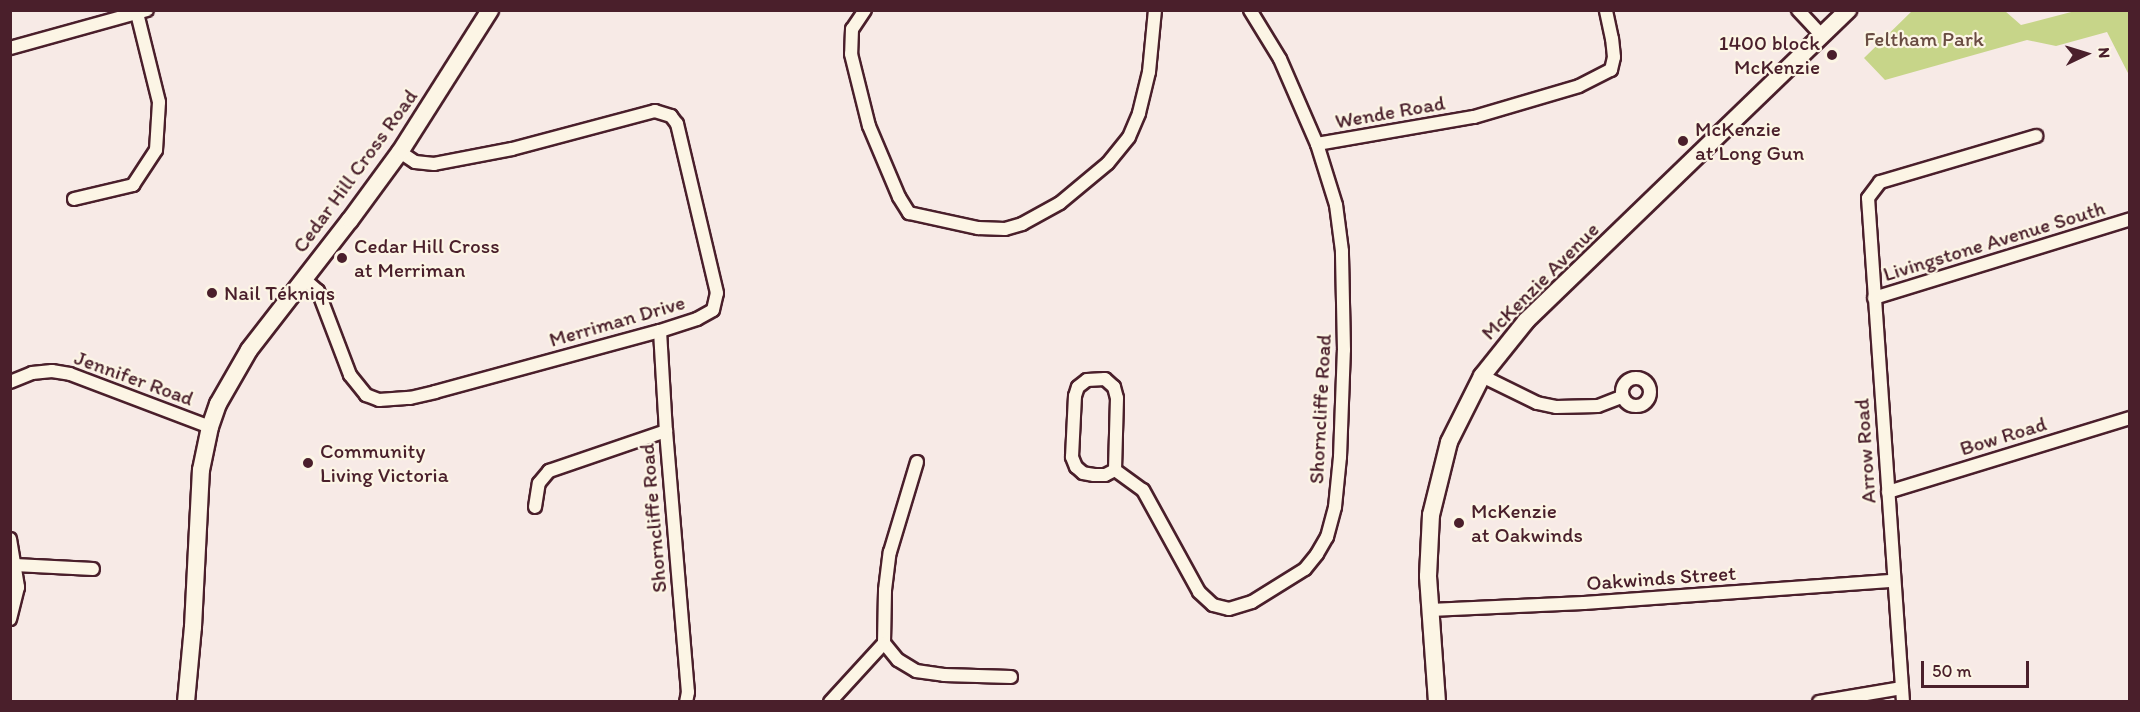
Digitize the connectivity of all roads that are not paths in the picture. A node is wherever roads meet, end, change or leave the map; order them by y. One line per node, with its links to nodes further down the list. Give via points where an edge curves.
1 (490, 10): 13 (main road, Cedar Hill Cross Road)
2 (865, 10): 3 (street, via 852,29 851,54 869,126 898,197 909,213 978,228 1005,229 1022,225 1060,203 1108,163 1129,137 1149,72)
3 (1155, 10)
4 (1250, 10): 12 (street, Wende Road, via 1280,58)
5 (1606, 10): 12 (street, Wende Road, via 1614,57 1611,70 1579,86 1474,117)
6 (1797, 10): 9 (street)
7 (142, 12): 10 (street); 14 (street, via 159,102 156,150 133,185)
8 (1842, 13): 9 (main road, McKenzie Avenue)
9 (1822, 36): 19 (main road, McKenzie Avenue, via 1526,321)
10 (10, 48)
11 (2036, 136): 17 (street, Arrow Road, via 1880,182 1868,198)
12 (1317, 144): 26 (street, Shorncliffe Road, via 1336,205 1342,251 1340,457 1335,507 1327,537 1305,569 1252,602 1229,609 1213,605 1199,592 1143,490)
13 (400, 152): 16 (main road, Cedar Hill Cross Road); 18 (street, Merriman Drive, via 415,162 434,164 512,149 655,111 671,116 677,124 717,293 713,310)
14 (74, 200)
15 (2128, 220): 17 (street, Livingstone Avenue South)
16 (304, 279): 18 (street, Merriman Drive, via 318,291 350,375 366,395 379,400 435,392); 23 (main road, Cedar Hill Cross Road, via 238,366)
17 (1874, 298): 27 (street, Arrow Road)
18 (660, 331): 24 (street, Shorncliffe Road)
19 (1482, 376): 21 (street, via 1546,405 1598,406); 33 (main road, McKenzie Avenue, via 1456,427 1435,491 1428,556)
20 (10, 382): 23 (street, Jennifer Road, via 32,373 70,374)
21 (1622, 397)
22 (2130, 418): 27 (street, Bow Road)
23 (210, 427): 38 (main road, Cedar Hill Cross Road, via 201,470)
24 (666, 431): 28 (street, via 549,471 539,483); 39 (street, Shorncliffe Road)
25 (917, 462): 35 (street, via 890,552)
26 (1115, 470): 26 (street, via 1114,387 1105,379 1087,380 1075,396 1072,457 1083,473 1105,475)
27 (1888, 492): 32 (street, Arrow Road)
28 (536, 507)
29 (10, 539): 30 (street)
30 (15, 565): 31 (street); 34 (street, via 18,587)
31 (93, 569)
32 (1893, 581): 33 (street, Oakwinds Street); 37 (street, Arrow Road)
33 (1430, 610): 41 (main road, McKenzie Avenue)
34 (10, 619)
35 (884, 643): 36 (street, via 898,660 916,671); 40 (street)
36 (1011, 678)
37 (1902, 688): 42 (street); 43 (street, Arrow Road)
38 (186, 702)
39 (687, 702)
40 (830, 702)
41 (1437, 702)
42 (1819, 702)
43 (1903, 702)

